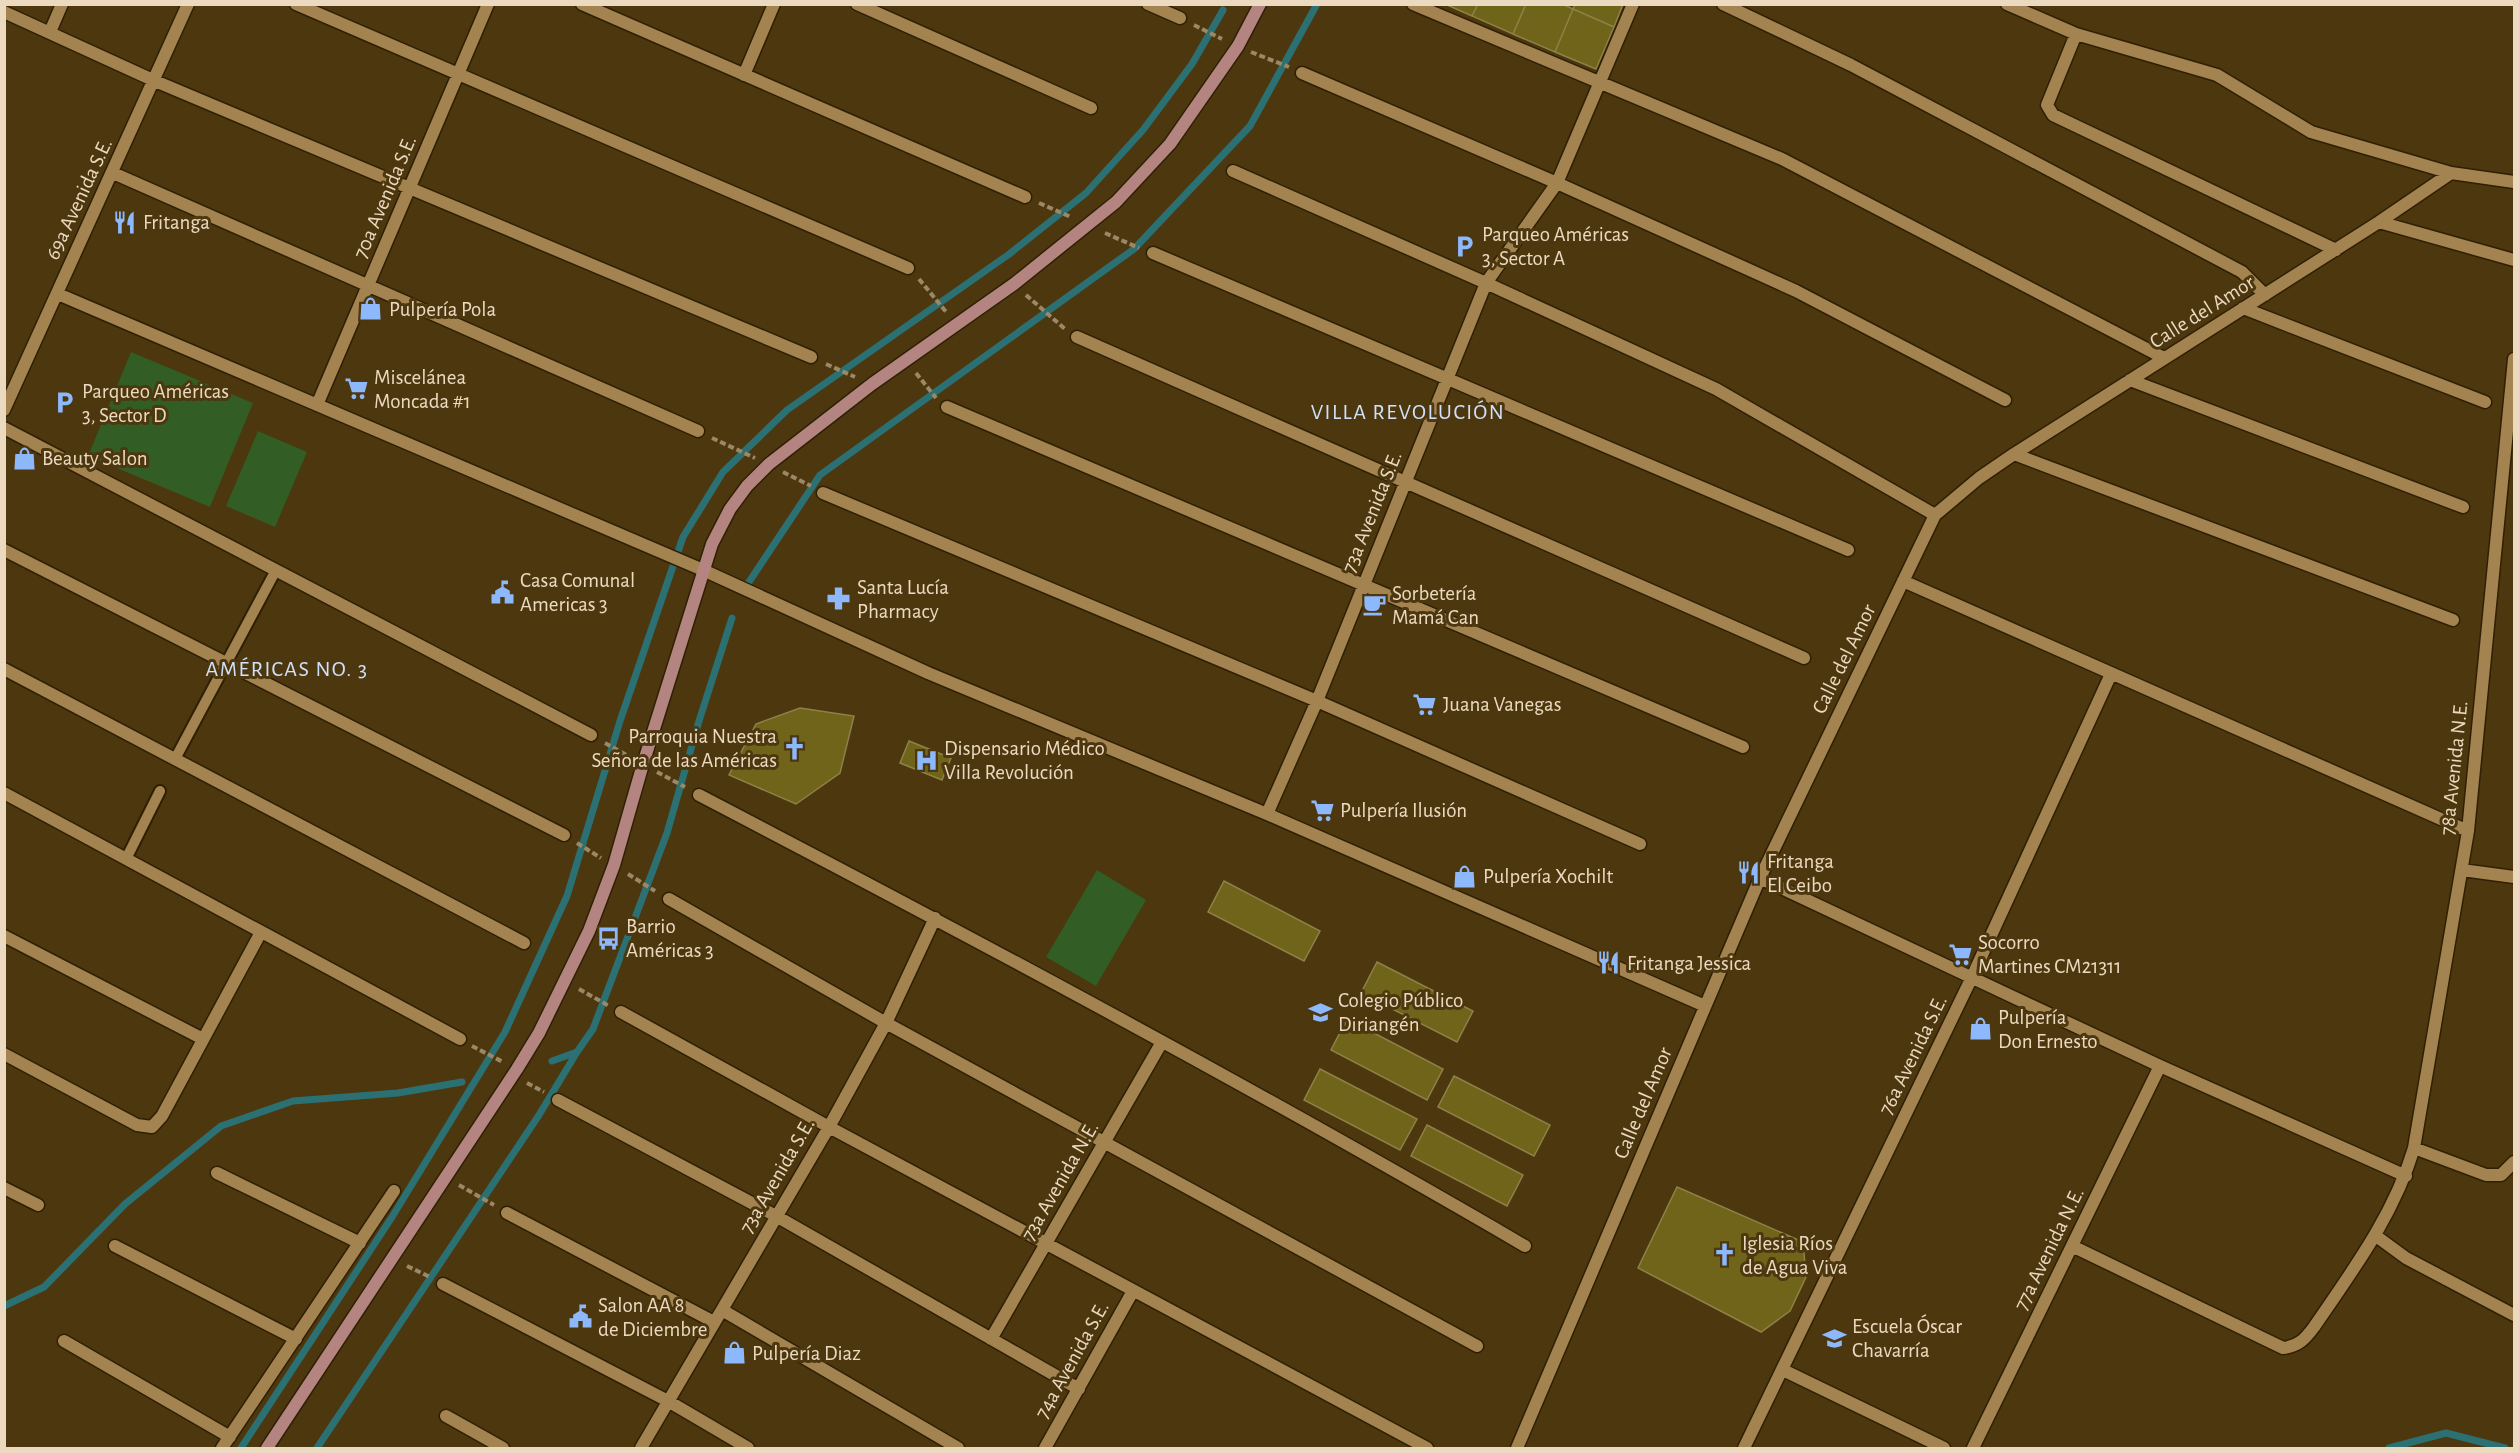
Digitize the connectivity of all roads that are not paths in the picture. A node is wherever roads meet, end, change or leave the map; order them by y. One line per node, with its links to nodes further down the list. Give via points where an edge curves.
1 (62, 4): 16 (street)
2 (188, 4): 21 (street, 69a Avenida S.E.)
3 (296, 4): 19 (street)
4 (488, 4): 19 (street, 70a Avenida S.E.)
5 (582, 4): 20 (street)
6 (774, 4): 20 (street)
7 (857, 4): 23 (street)
8 (1148, 4): 15 (street)
9 (1260, 4): 64 (street, via 1238,46 1170,144 1116,202 1014,284 872,384 769,464 730,510)
10 (1413, 4): 22 (street)
11 (1633, 4): 22 (street, 73a Avenida S.E.)
12 (1723, 4): 39 (street, via 1851,65 2222,261 2242,272)
13 (2007, 4): 17 (street)
14 (4, 12): 16 (street)
15 (1180, 18)
16 (50, 32): 21 (street)
17 (2076, 34): 26 (street, via 2217,75 2311,132); 32 (street, via 2047,105 2053,116)
18 (1298, 71): 28 (street)
19 (458, 74): 29 (street, 70a Avenida S.E.); 35 (street)
20 (744, 75): 30 (street)
21 (155, 81): 25 (street, 69a Avenida S.E.); 29 (street)
22 (1599, 84): 28 (street, 73a Avenida S.E.); 43 (street, via 1782,159)
23 (1091, 108)
24 (1233, 171): 36 (street)
25 (112, 173): 37 (street); 38 (street, 69a Avenida S.E.)
26 (2451, 173): 27 (street); 31 (street, Calle del Amor)
27 (2514, 182)
28 (1557, 183): 36 (street, 73a Avenida S.E.); 48 (street, via 1796,291)
29 (410, 188): 37 (street, 70a Avenida S.E.); 42 (street)
30 (1025, 197)
31 (2379, 222): 32 (street, Calle del Amor); 34 (street)
32 (2336, 250): 39 (street, Calle del Amor)
33 (1153, 253): 45 (street)
34 (2514, 260)
35 (908, 268)
36 (1486, 283): 45 (street, 73a Avenida S.E.); 60 (street, via 1716,389)
37 (368, 286): 50 (street, 70a Avenida S.E.); 54 (street)
38 (58, 294): 47 (street, 69a Avenida S.E.); 50 (street)
39 (2265, 295): 40 (street, Calle del Amor)
40 (2243, 308): 43 (street, Calle del Amor); 49 (street)
41 (1077, 337): 57 (street)
42 (811, 357)
43 (2164, 358): 46 (street, Calle del Amor)
44 (2514, 359): 56 (street, 78a Avenida N.E.)
45 (1447, 379): 57 (street, 73a Avenida S.E.); 62 (street)
46 (2130, 380): 55 (street, Calle del Amor); 59 (street)
47 (9, 389): 52 (street, 69a Avenida S.E.)
48 (2005, 400)
49 (2486, 402)
50 (317, 405): 64 (street)
51 (947, 407): 66 (street)
52 (4, 410)
53 (4, 428): 63 (street)
54 (698, 431)
55 (2013, 454): 60 (street, Calle del Amor); 67 (street)
56 (2509, 468): 80 (street, 78a Avenida N.E.)
57 (1405, 482): 66 (street, 73a Avenida S.E.); 68 (street)
58 (820, 492): 72 (street)
59 (2463, 507)
60 (1935, 515): 65 (street, Calle del Amor)
61 (4, 550): 69 (street)
62 (1848, 550)
63 (276, 570): 69 (lane); 73 (street)
64 (704, 570): 79 (street, via 928,673); 134 (street, via 614,865 589,931 539,1033)
65 (1903, 581): 71 (street); 86 (street, Calle del Amor)
66 (1365, 584): 72 (street, 73a Avenida S.E.); 74 (street)
67 (2453, 620)
68 (1804, 658)
69 (226, 663): 75 (lane); 81 (street)
70 (4, 669): 75 (street)
71 (2111, 674): 80 (street); 92 (street, 76a Avenida S.E.)
72 (1317, 701): 79 (street, 73a Avenida S.E.); 82 (street)
73 (591, 735)
74 (1743, 747)
75 (175, 759): 91 (street)
76 (160, 791): 83 (lane)
77 (694, 792): 88 (street)
78 (4, 793): 83 (street)
79 (1267, 814): 93 (street)
80 (2468, 831): 84 (street, 78a Avenida N.E.)
81 (564, 835)
82 (1640, 844)
83 (126, 859): 89 (street)
84 (2462, 870): 85 (street); 104 (street, 78a Avenida N.E.)
85 (2514, 877)
86 (1760, 878): 92 (street); 93 (street, Calle del Amor)
87 (669, 899): 95 (street)
88 (936, 918): 95 (street, 73a Avenida S.E.); 98 (street)
89 (261, 932): 96 (street); 97 (street)
90 (4, 936): 96 (street)
91 (524, 943)
92 (1972, 978): 100 (street); 128 (street, 76a Avenida S.E.)
93 (1706, 1006): 141 (street, Calle del Amor)
94 (616, 1010): 102 (street)
95 (886, 1023): 102 (street, 73a Avenida S.E.); 103 (street)
96 (203, 1039): 99 (street, via 162,1116 152,1127 137,1125)
97 (460, 1039)
98 (1162, 1042): 103 (street, 73a Avenida N.E.); 117 (street, via 1326,1130)
99 (4, 1054)
100 (2160, 1066): 107 (street); 118 (street, 77a Avenida N.E.)
101 (558, 1100): 112 (street)
102 (828, 1127): 112 (street, 73a Avenida S.E.); 115 (street)
103 (1104, 1142): 115 (street, 73a Avenida N.E.); 127 (street)
104 (2414, 1148): 105 (street, via 2486,1175 2501,1175); 107 (street, 78a Avenida N.E.)
105 (2514, 1162)
106 (217, 1173): 114 (street)
107 (2406, 1176): 113 (street, 78a Avenida N.E.)
108 (4, 1188): 110 (street)
109 (394, 1191): 114 (street)
110 (38, 1205)
111 (507, 1213): 123 (street)
112 (776, 1216): 121 (street, 73a Avenida S.E.); 125 (street)
113 (2376, 1236): 118 (street, 78a Avenida N.E., via 2303,1341 2283,1348); 122 (street, via 2406,1258)
114 (360, 1243): 124 (street)
115 (1047, 1244): 120 (street); 125 (street, 73a Avenida N.E.)
116 (115, 1246): 124 (street)
117 (1526, 1246)
118 (2072, 1246): 144 (street, 77a Avenida N.E.)
119 (443, 1284): 130 (street)
120 (1133, 1291): 129 (street, 74a Avenida S.E.); 140 (street)
121 (722, 1310): 123 (street, 73a Avenida S.E.); 138 (street)
122 (2514, 1315)
123 (714, 1322): 130 (street, 73a Avenida S.E.)
124 (296, 1339): 132 (street)
125 (991, 1339): 129 (street)
126 (64, 1341): 132 (street)
127 (1477, 1346)
128 (1783, 1370): 142 (street, 76a Avenida S.E.); 143 (street)
129 (1078, 1389): 139 (street, 74a Avenida S.E.)
130 (668, 1401): 136 (street, 73a Avenida S.E.); 137 (street)
131 (446, 1416): 135 (street)
132 (230, 1437): 133 (street)
133 (222, 1449)
134 (267, 1449)
135 (503, 1449)
136 (641, 1449)
137 (748, 1449)
138 (958, 1449)
139 (1045, 1449)
140 (1427, 1449)
141 (1517, 1449)
142 (1744, 1449)
143 (1944, 1449)
144 (1972, 1449)

